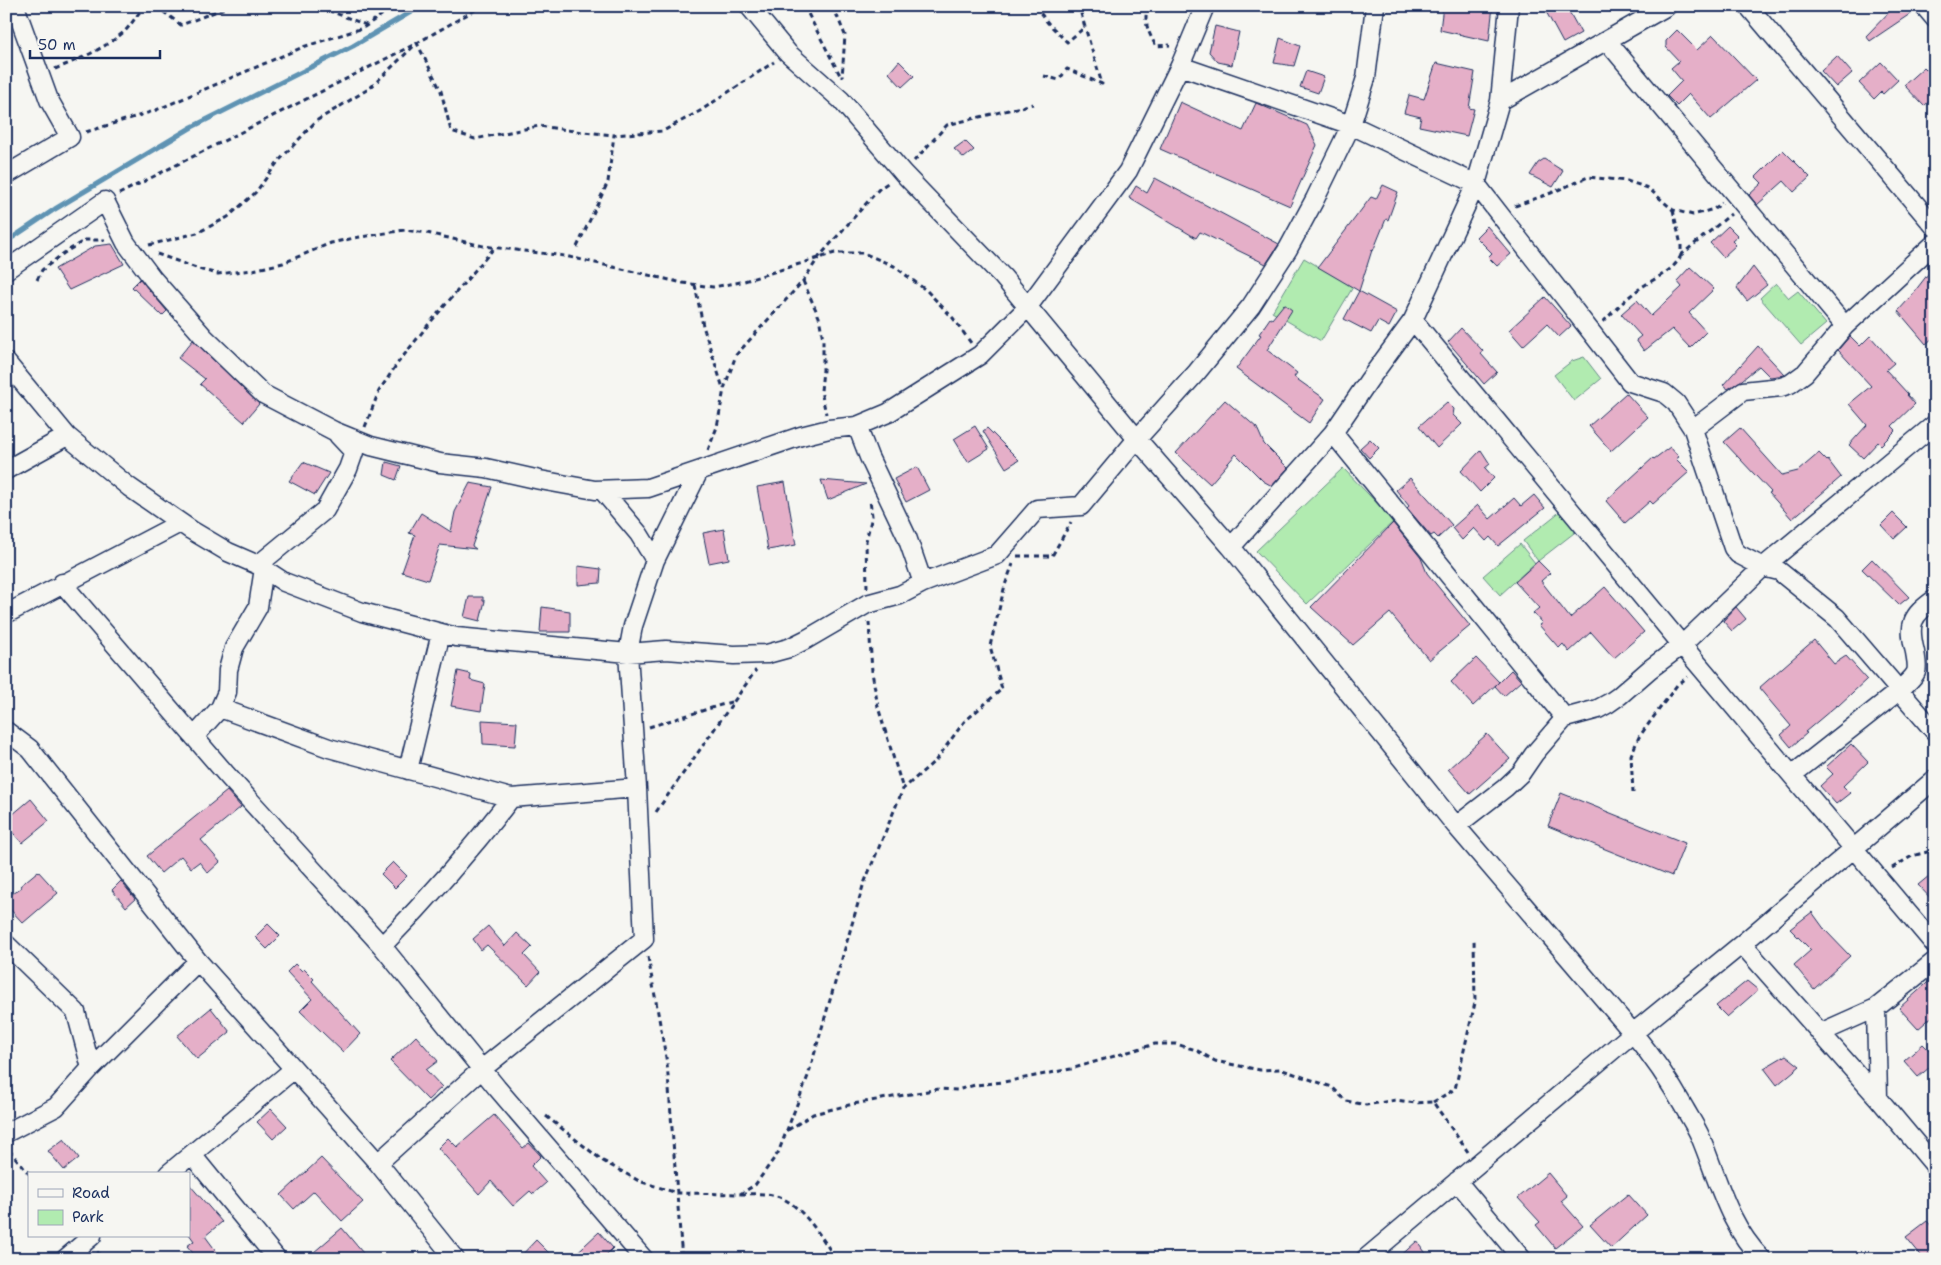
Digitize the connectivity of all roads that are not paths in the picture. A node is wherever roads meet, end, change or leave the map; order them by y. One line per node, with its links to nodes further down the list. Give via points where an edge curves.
1 (749, 6): 19 (street, via 788,53 841,100 904,173 1003,277)
2 (1205, 6): 11 (street)
3 (1375, 6): 13 (street, via 1366,78)
4 (1509, 6): 12 (street)
5 (1667, 6): 10 (street)
6 (1748, 6): 16 (street)
7 (1924, 6): 9 (street)
8 (12, 9): 14 (street, via 49,100 70,137)
9 (1935, 19)
10 (1607, 40): 12 (street); 21 (street)
11 (1180, 66): 13 (street); 19 (street, via 1128,171)
12 (1500, 101): 15 (street)
13 (1351, 125): 15 (street); 29 (street, via 1288,249 1251,306)
14 (6, 175)
15 (1476, 184): 20 (street); 25 (street, via 1630,382 1664,393 1676,402)
16 (1935, 227)
17 (1935, 243): 21 (street)
18 (6, 270): 26 (street, via 105,201 126,243 152,279 204,337 263,394)
19 (1027, 308): 24 (street, via 980,355 888,413); 29 (street)
20 (1413, 320): 27 (street); 43 (street)
21 (1845, 326): 25 (street, via 1805,373 1790,384 1744,391)
22 (6, 362): 28 (street)
23 (1935, 424): 37 (street)
24 (857, 426): 31 (street, via 801,436); 39 (street, via 907,537)
25 (1693, 428): 37 (street, via 1733,548)
26 (334, 431): 32 (street, via 371,446 440,463 486,468); 36 (street, via 354,452 348,469 325,510)
27 (1333, 433): 34 (street); 47 (street)
28 (67, 436): 30 (street); 33 (street, via 129,487)
29 (1137, 439): 34 (street); 39 (street, via 1081,506 1038,509 997,555)
30 (6, 470)
31 (698, 472): 32 (street, via 648,488); 35 (street)
32 (602, 490): 35 (street, via 639,534)
33 (180, 523): 36 (street, via 228,552); 38 (street)
34 (1231, 548): 56 (street)
35 (655, 560): 44 (street, via 633,626)
36 (261, 567): 42 (street, via 284,582 362,612); 46 (street, via 258,607 234,648 227,692)
37 (1763, 567): 43 (street); 45 (street, via 1779,571 1830,612)
38 (62, 583): 41 (street); 50 (street)
39 (923, 583): 44 (street, via 868,604 807,639 768,654 666,650)
40 (1935, 599): 45 (street, via 1912,621 1916,671)
41 (6, 614)
42 (441, 633): 44 (street); 51 (street)
43 (1682, 645): 47 (street, via 1609,704); 52 (street)
44 (628, 653): 54 (street)
45 (1900, 690): 49 (street); 52 (street)
46 (220, 708): 50 (street); 51 (street, via 329,748)
47 (1565, 718): 56 (street, via 1505,788)
48 (6, 731): 63 (street, via 30,749)
49 (1935, 732)
50 (194, 737): 61 (street)
51 (408, 770): 55 (street)
52 (1792, 775): 57 (street)
53 (1935, 779): 57 (street)
54 (637, 788): 55 (street); 69 (street, via 644,938)
55 (511, 798): 61 (street, via 424,904)
56 (1456, 826): 65 (street)
57 (1853, 848): 59 (street); 60 (street)
58 (6, 944): 67 (street, via 76,1012)
59 (1742, 944): 65 (street); 66 (street)
60 (1935, 945)
61 (382, 946): 69 (street)
62 (1935, 960): 64 (street)
63 (198, 961): 67 (street); 68 (street)
64 (1876, 1008): 66 (street); 70 (street)
65 (1634, 1033): 76 (street); 84 (street, via 1659,1066 1696,1127 1737,1226)
66 (1820, 1033): 70 (street)
67 (91, 1068): 71 (street, via 56,1107)
68 (294, 1069): 72 (street); 73 (street)
69 (482, 1069): 73 (street); 81 (street)
70 (1878, 1098): 74 (street)
71 (6, 1133)
72 (192, 1155): 75 (street); 79 (street)
73 (378, 1163): 80 (street)
74 (1935, 1166)
75 (171, 1172)
76 (1457, 1181): 82 (street); 83 (street)
77 (90, 1238): 78 (street)
78 (65, 1259)
79 (277, 1259)
80 (455, 1259)
81 (644, 1259)
82 (1365, 1259)
83 (1522, 1259)
84 (1762, 1259)

